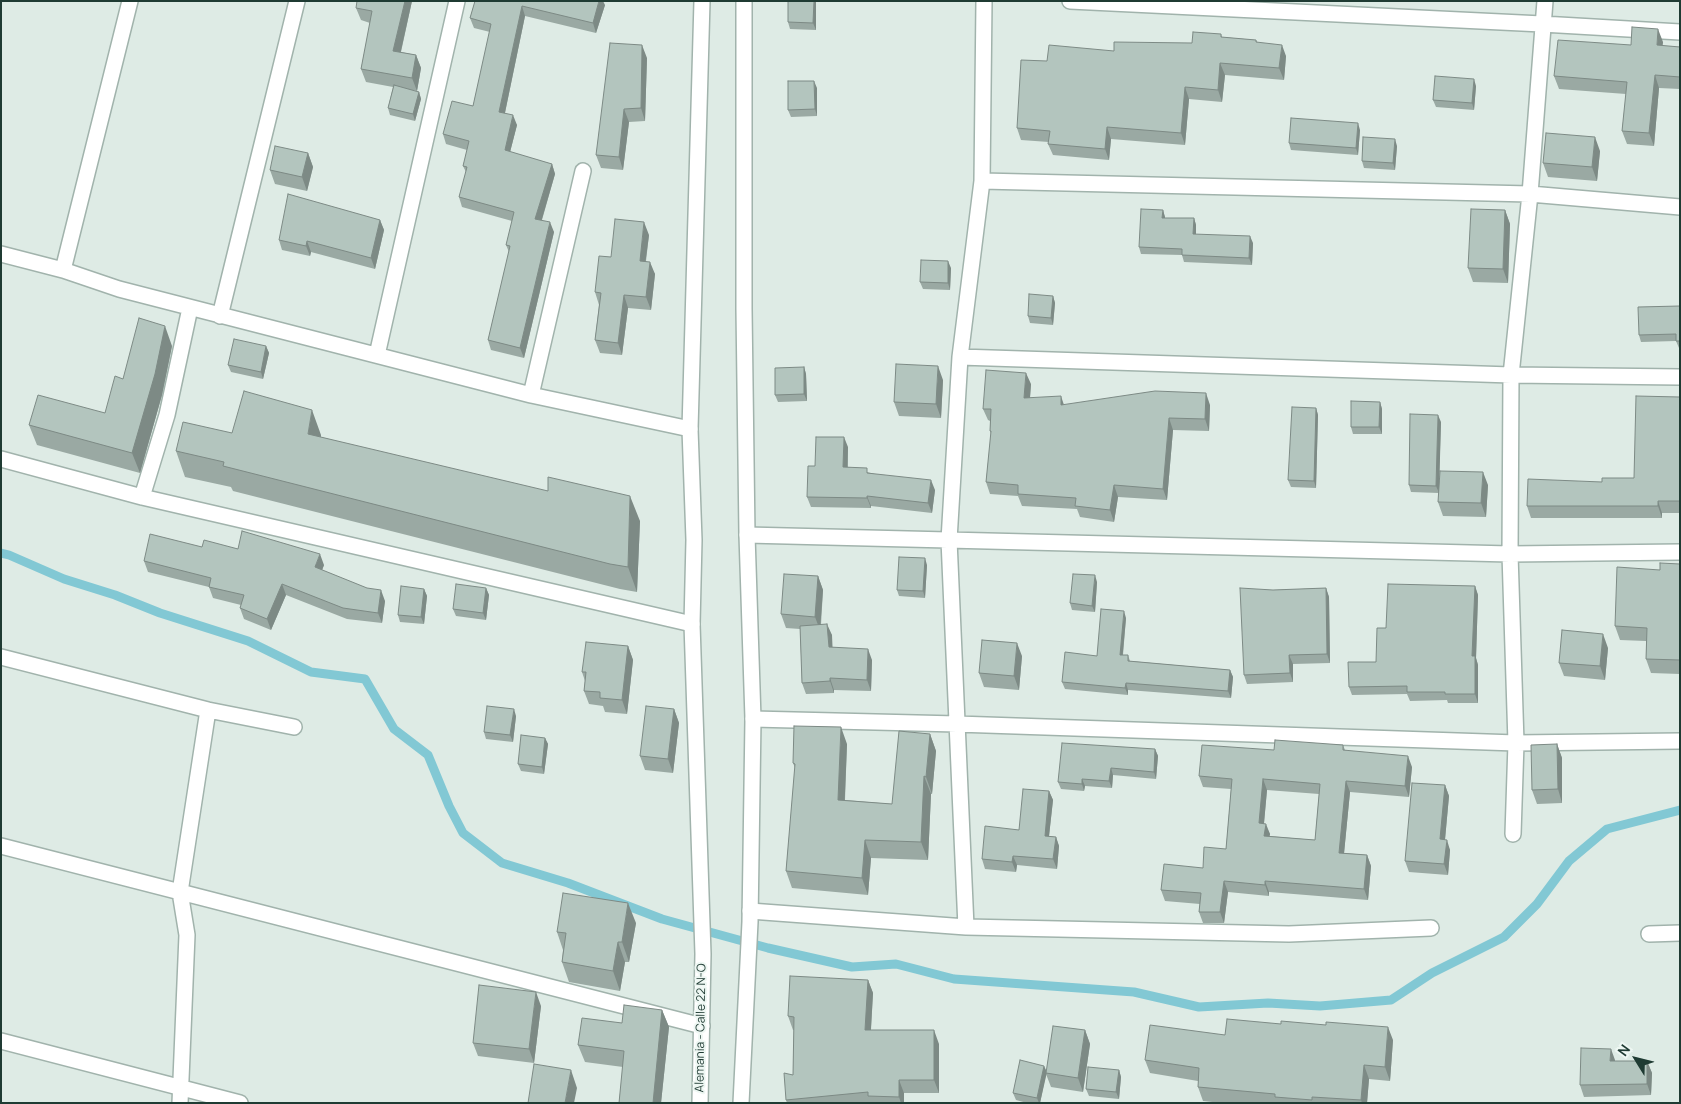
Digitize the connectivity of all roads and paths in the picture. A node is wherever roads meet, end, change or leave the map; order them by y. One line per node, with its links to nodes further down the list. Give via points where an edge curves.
1 (130, 1): 16 (street)
2 (297, 1): 18 (street)
3 (457, 1): 19 (street)
4 (702, 1): 24 (street, Alemania - Calle 22 N-O)
5 (744, 1): 27 (street)
6 (984, 1): 12 (street)
7 (1070, 1): 9 (street)
8 (1545, 1): 9 (street)
9 (1542, 24): 10 (street); 13 (street)
10 (1680, 32)
11 (584, 172): 23 (street)
12 (982, 181): 13 (street); 20 (street)
13 (1530, 194): 14 (street); 21 (street)
14 (1680, 207)
15 (1, 254): 16 (street)
16 (63, 270): 17 (street)
17 (190, 308): 18 (street); 26 (street, via 167,415)
18 (220, 316): 19 (street)
19 (377, 355): 23 (street)
20 (960, 357): 21 (street); 28 (street)
21 (1511, 375): 22 (street); 30 (street)
22 (1680, 377)
23 (531, 395): 24 (street)
24 (690, 429): 31 (street, Alemania - Calle 22 N-O, via 694,540)
25 (1, 459): 26 (street)
26 (142, 497): 31 (street)
27 (747, 536): 28 (street); 34 (street)
28 (949, 540): 30 (street); 35 (street)
29 (1680, 552): 30 (street)
30 (1510, 554): 38 (street)
31 (692, 624): 47 (street, Alemania - Calle 22 N-O)
32 (1, 658): 33 (street)
33 (208, 710): 36 (street); 41 (street)
34 (753, 719): 35 (street); 42 (street)
35 (957, 724): 38 (street); 43 (street)
36 (294, 727)
37 (1680, 741): 38 (street)
38 (1516, 743): 39 (street)
39 (1513, 834)
40 (1, 846): 41 (street)
41 (180, 892): 47 (street); 49 (street, via 187,935)
42 (750, 916): 43 (street); 52 (street)
43 (966, 927): 44 (street, via 1289,934)
44 (1431, 928)
45 (1680, 933): 46 (street)
46 (1649, 934)
47 (702, 1026): 51 (street, Alemania - Calle 22 N-O)
48 (1, 1041): 49 (street)
49 (181, 1095): 50 (street)
50 (240, 1103)
51 (700, 1103)
52 (741, 1103)

